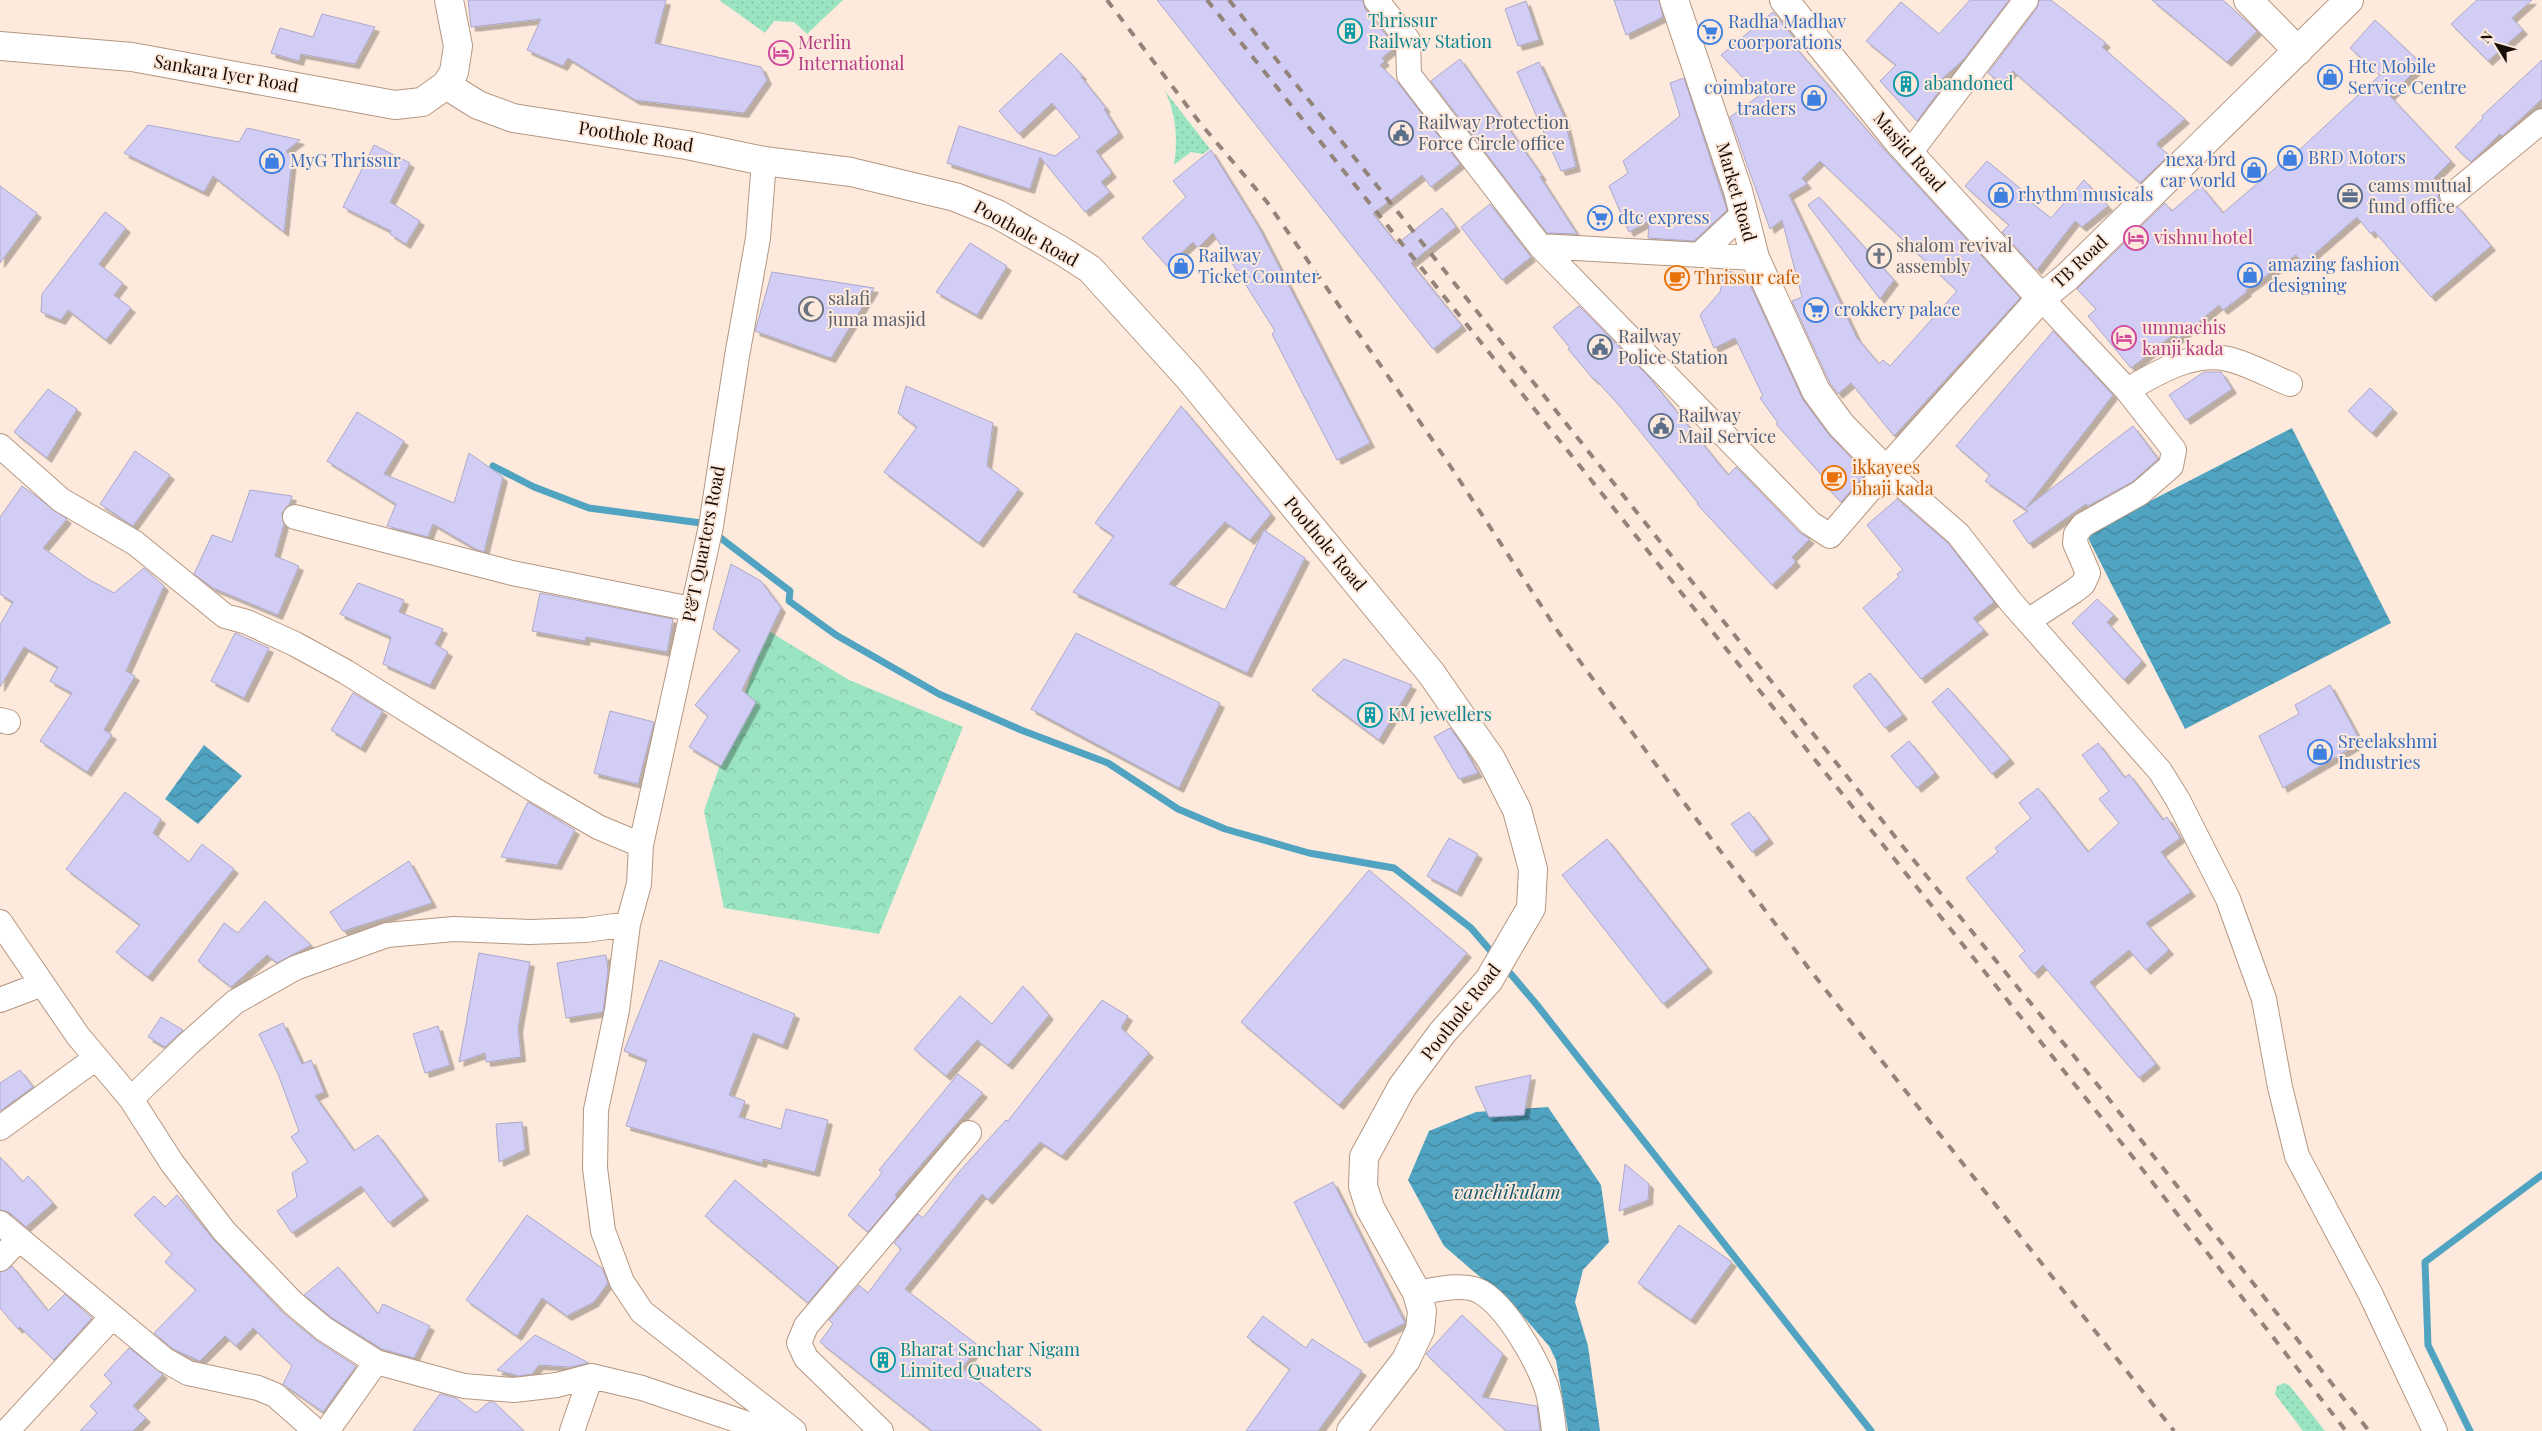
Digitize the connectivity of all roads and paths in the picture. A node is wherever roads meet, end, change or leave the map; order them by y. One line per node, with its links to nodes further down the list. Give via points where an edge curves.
1 (449, 0): 10 (street, via 458,46 454,72)
2 (1376, 0): 16 (street, via 1408,40 1409,75)
3 (1674, 0): 15 (street, Market Road)
4 (1784, 0): 12 (street, Masjid Road)
5 (2026, 0): 12 (street)
6 (2248, 0): 9 (street)
7 (2349, 0): 9 (street, TB Road)
8 (0, 46): 10 (street, Sankara Iyer Road, via 132,57 395,104 422,102)
9 (2298, 51): 19 (street, TB Road, via 2067,277)
10 (446, 85): 13 (street, Poothole Road, via 478,105 513,118 687,145)
11 (2542, 121): 14 (street)
12 (1909, 154): 19 (street, Masjid Road)
13 (764, 161): 25 (street, P&T Quarters Road, via 758,238 710,530); 39 (street, Poothole Road, via 851,172 955,197 997,214 1062,251 1096,275 1189,378 1431,673 1491,759 1517,810 1533,869 1531,908 1500,962 1402,1087 1364,1157 1363,1186 1370,1208)
14 (2452, 195)
15 (1744, 212): 17 (street); 18 (street, Market Road)
16 (1540, 246): 17 (street); 23 (street, via 1810,523 1830,536)
17 (1698, 254): 18 (street)
18 (1755, 258): 23 (street, Market Road, via 1816,391 1840,425)
19 (2041, 298): 21 (street); 23 (street, TB Road)
20 (2290, 384): 21 (street, via 2228,359 2198,358 2162,370)
21 (2126, 390): 26 (street, via 2174,450 2171,466 2140,493 2083,525 2076,534 2075,544 2088,573 2083,584)
22 (0, 446): 27 (street, via 61,500 135,543 225,616 287,640 346,672 533,789 598,827)
23 (1886, 471): 26 (street, via 1958,534)
24 (295, 517): 25 (street, via 512,573)
25 (691, 609): 27 (street, P&T Quarters Road)
26 (2028, 621): 52 (street, via 2160,771 2224,891 2264,998 2280,1087 2297,1156 2370,1292)
27 (641, 845): 29 (street, P&T Quarters Road, via 639,884)
28 (0, 922): 30 (street)
29 (628, 924): 33 (street, via 586,930 454,929 387,935 295,968 235,1002); 48 (street, P&T Quarters Road, via 617,1010 596,1110 595,1168 603,1231 622,1282 642,1312)
30 (42, 984): 31 (street); 32 (street)
31 (0, 1000)
32 (96, 1058): 33 (street); 34 (street)
33 (131, 1099): 41 (street, via 172,1163 224,1231 293,1303 324,1329)
34 (0, 1128)
35 (969, 1133): 49 (street, via 806,1326 799,1343 806,1358)
36 (0, 1223): 37 (street)
37 (19, 1239): 38 (street); 40 (street)
38 (0, 1259)
39 (1416, 1293): 50 (street, Poothole Road, via 1422,1311 1415,1344); 51 (street, via 1453,1287 1480,1291 1506,1315 1526,1344 1546,1386)
40 (112, 1317): 43 (street); 44 (street, via 165,1360 188,1374 258,1388 275,1395)
41 (376, 1362): 42 (street, via 464,1386 514,1390 557,1385); 45 (street)
42 (591, 1376): 46 (street); 47 (street, via 642,1388)
43 (7, 1431)
44 (316, 1431)
45 (327, 1431)
46 (572, 1431)
47 (769, 1431)
48 (794, 1431)
49 (880, 1431)
50 (1351, 1431)
51 (1554, 1431)
52 (2435, 1431)

